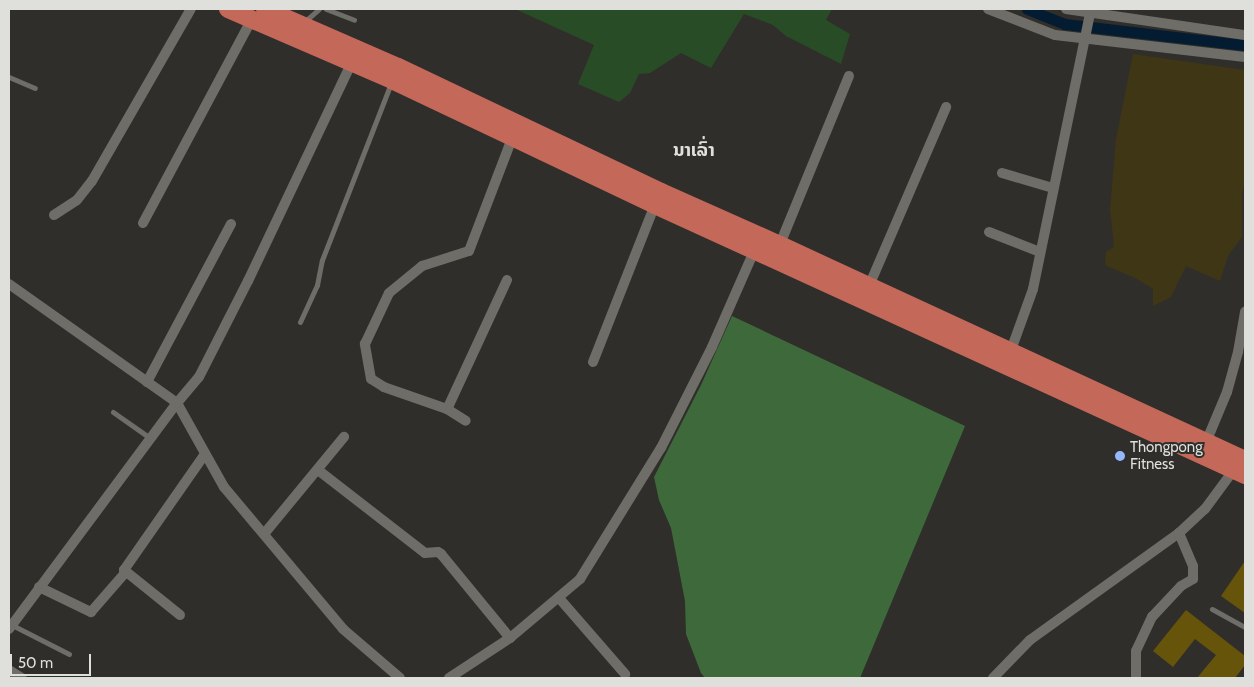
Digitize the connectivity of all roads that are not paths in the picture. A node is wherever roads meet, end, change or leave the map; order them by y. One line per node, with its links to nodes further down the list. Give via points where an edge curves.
1 (191, 9): 24 (street, via 92,181 77,200)
2 (228, 9): 7 (highway)
3 (319, 9): 10 (lane)
4 (326, 9): 9 (lane)
5 (988, 9): 11 (street, via 1054,35)
6 (1066, 9): 8 (street)
7 (265, 12): 10 (highway); 13 (highway); 25 (street)
8 (1090, 16): 11 (street); 12 (street)
9 (354, 20)
10 (302, 24): 13 (highway)
11 (1085, 35): 14 (street); 22 (street)
12 (1245, 35)
13 (354, 56): 17 (highway); 28 (highway); 39 (street, via 199,377)
14 (1245, 57)
15 (849, 76): 29 (street)
16 (9, 77): 18 (lane)
17 (392, 80): 20 (highway); 35 (lane, via 322,260 317,285)
18 (35, 88)
19 (946, 107): 33 (street)
20 (513, 136): 23 (highway); 40 (street, via 469,251 422,266 389,293 364,344 372,379 384,387)
21 (1002, 173): 22 (street)
22 (1053, 188): 30 (street)
23 (655, 205): 28 (highway); 37 (street)
24 (54, 215)
25 (143, 223)
26 (231, 224): 38 (street)
27 (989, 232): 30 (street)
28 (757, 243): 29 (highway); 53 (street, via 712,347 660,448 580,579)
29 (777, 251): 33 (highway); 45 (highway)
30 (1040, 252): 36 (street, via 1033,288)
31 (507, 280): 40 (street)
32 (9, 284): 38 (street)
33 (869, 286): 36 (highway)
34 (1245, 312): 45 (street, via 1227,392)
35 (300, 322)
36 (1010, 353): 45 (highway)
37 (593, 362)
38 (147, 382): 39 (street)
39 (176, 403): 44 (street); 46 (street)
40 (447, 409): 42 (street)
41 (113, 412): 44 (lane)
42 (466, 421)
43 (344, 437): 48 (street)
44 (150, 438): 52 (street)
45 (1203, 450): 47 (highway)
46 (205, 454): 50 (street, via 224,487); 51 (street, via 125,566)
47 (1241, 466): 49 (street, via 1205,509)
48 (318, 470): 50 (street); 58 (street, via 425,553 441,554)
49 (1179, 533): 65 (street, via 1030,640); 66 (street, via 1193,566 1193,578 1152,617 1136,651)
50 (264, 534): 63 (street, via 343,630)
51 (125, 573): 52 (street, via 91,612); 55 (street)
52 (39, 587): 56 (street)
53 (559, 598): 58 (street); 61 (street)
54 (1212, 609): 57 (lane)
55 (180, 614)
56 (11, 622): 59 (lane)
57 (1245, 627)
58 (510, 638): 64 (street)
59 (69, 654)
60 (9, 670): 62 (street)
61 (625, 674)
62 (22, 678)
63 (400, 678)
64 (449, 678)
65 (993, 678)
66 (1136, 678)

